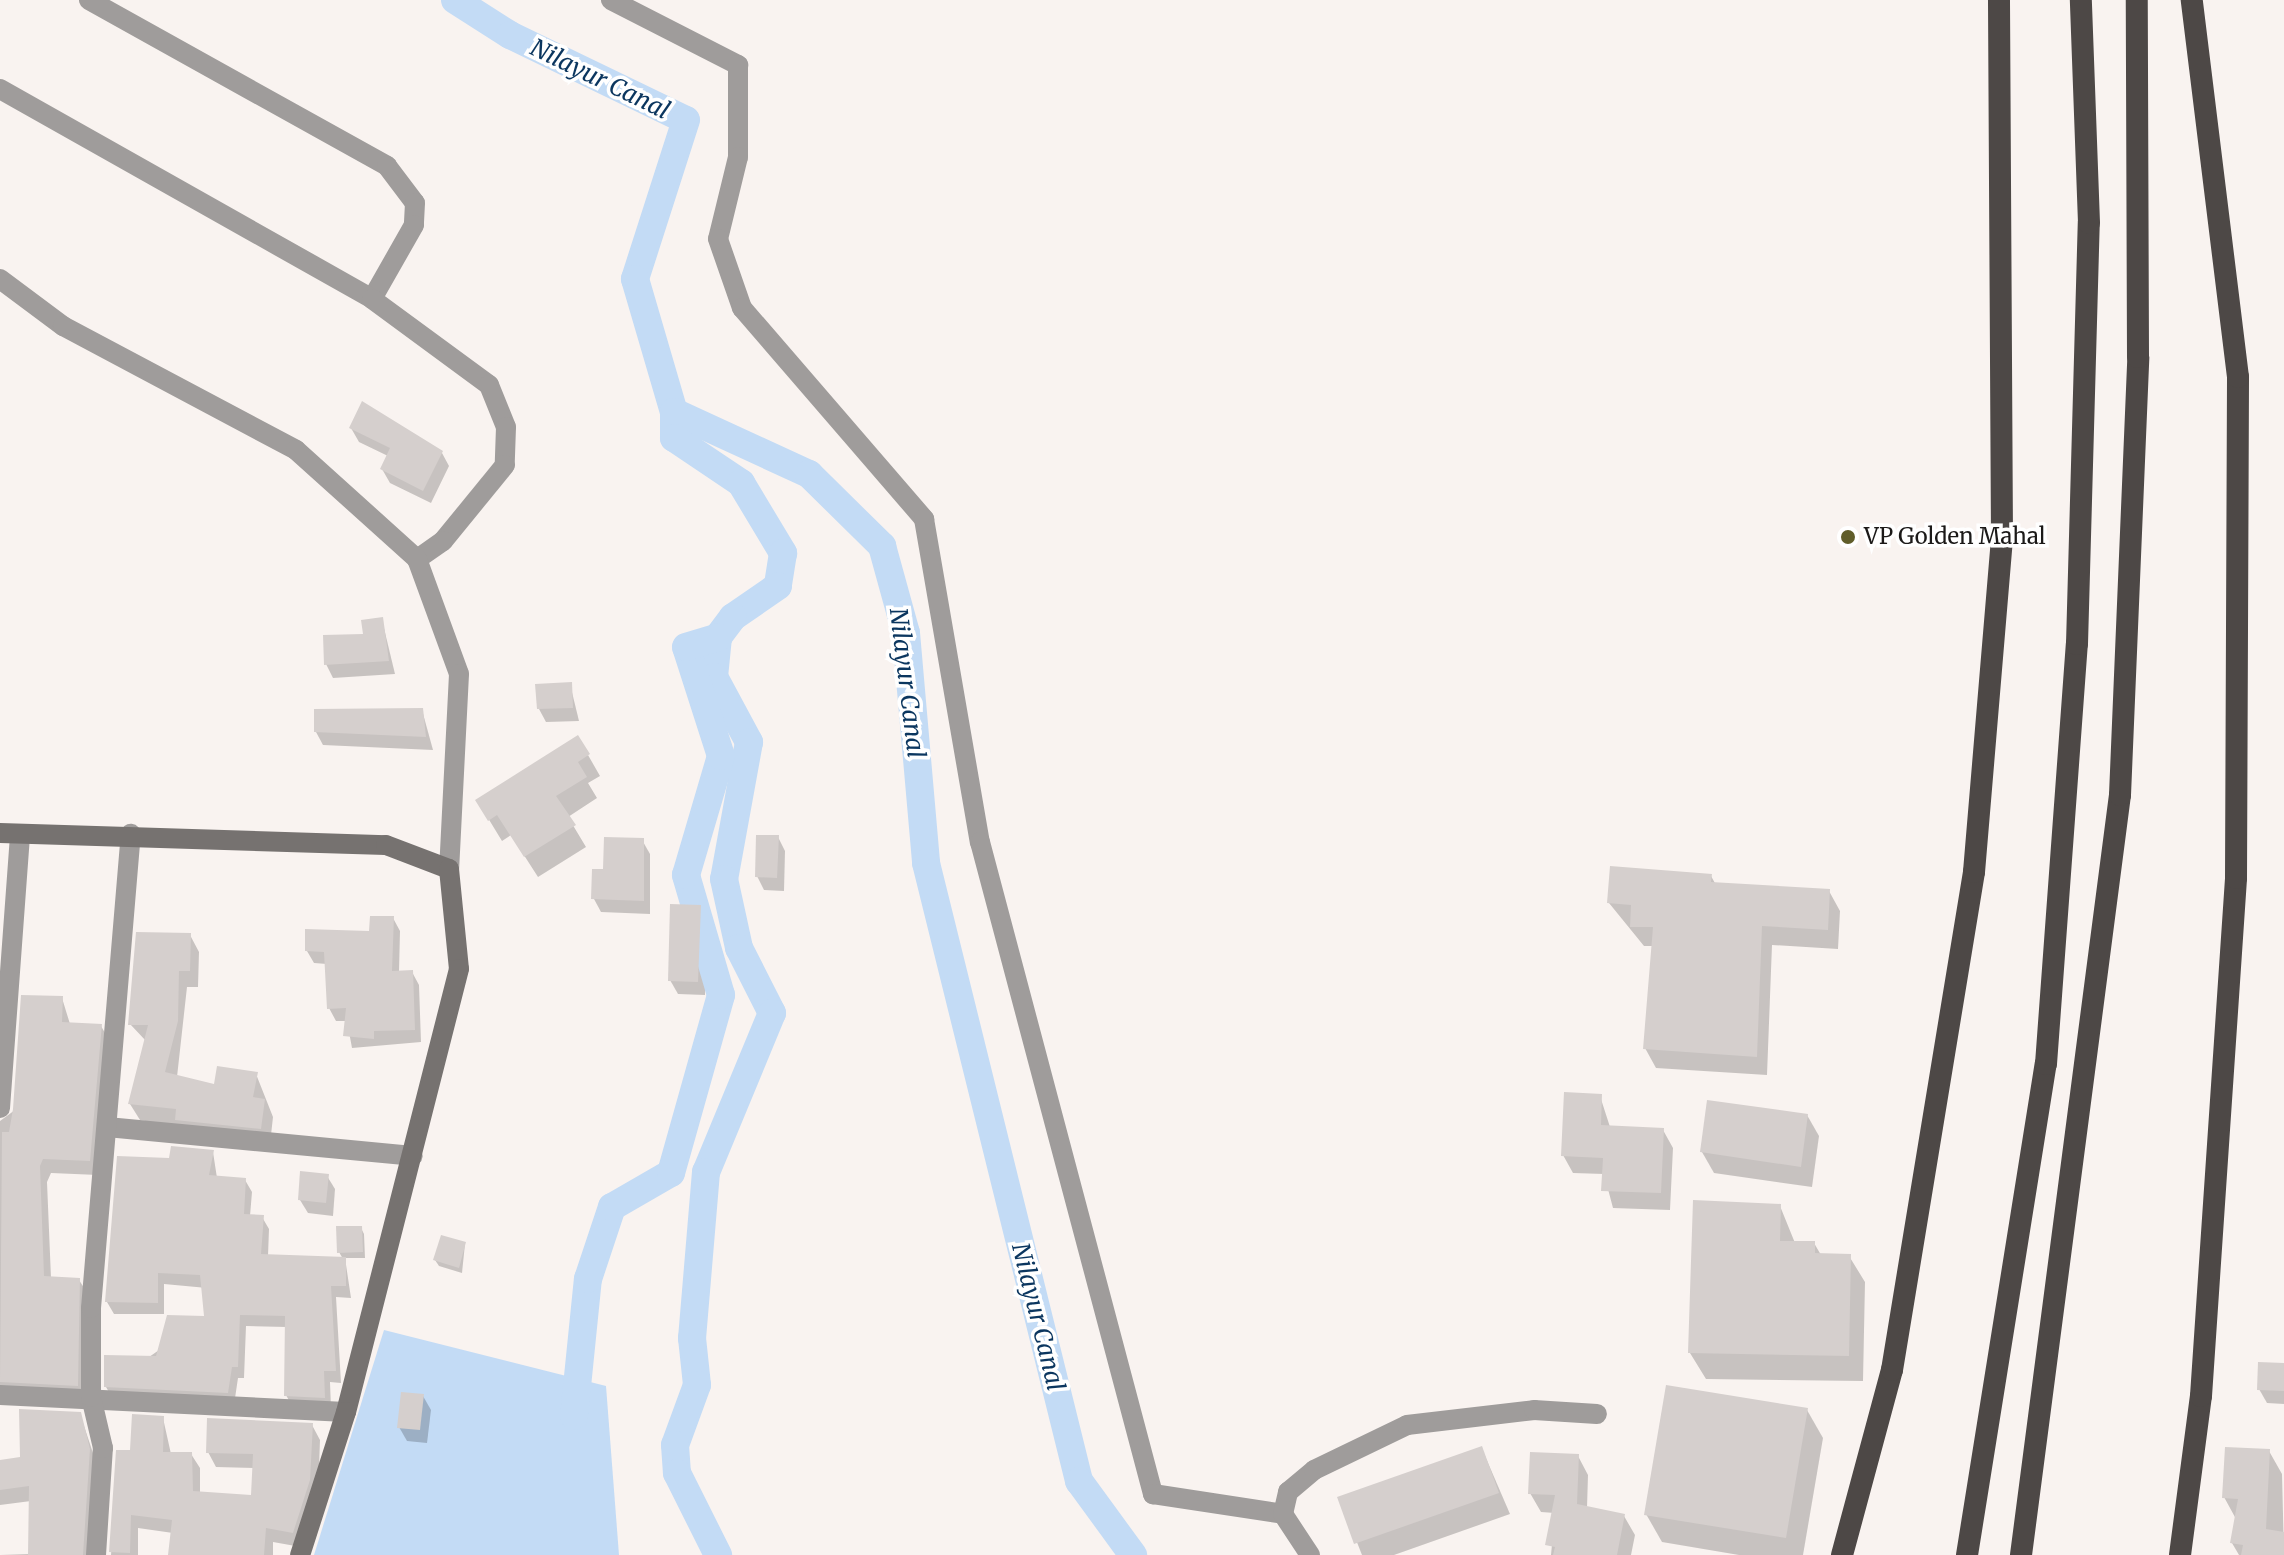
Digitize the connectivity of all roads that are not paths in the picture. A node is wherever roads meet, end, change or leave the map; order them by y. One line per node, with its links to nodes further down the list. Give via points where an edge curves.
1 (89, 0): 9 (street, via 387,166 415,203 414,225)
2 (611, 0): 21 (street, via 738,65 738,157 718,239 742,308 924,519 980,842 1153,1494)
3 (1999, 0): 25 (highway, via 2002,539 1974,872 1892,1370)
4 (2081, 0): 26 (highway, via 2089,223 2078,628 2052,986 2046,1064)
5 (2137, 0): 27 (highway, via 2138,357 2120,795)
6 (2192, 0): 28 (highway, via 2238,377 2236,862 2201,1396)
7 (0, 89): 9 (street)
8 (0, 279): 10 (street, via 63,326 296,450)
9 (372, 299): 10 (street, via 489,385 506,427 505,465 443,541)
10 (417, 559): 13 (street, via 459,674)
11 (10, 834): 12 (main road); 14 (street)
12 (131, 834): 13 (main road, via 386,845); 15 (street)
13 (449, 869): 16 (main road, via 459,969)
14 (0, 1108)
15 (107, 1127): 16 (street); 18 (street)
16 (413, 1156): 19 (main road)
17 (0, 1395): 18 (street)
18 (91, 1397): 19 (street); 22 (street, via 103,1448)
19 (346, 1412): 23 (main road)
20 (1597, 1414): 21 (street, via 1534,1410 1407,1425 1314,1470 1288,1492)
21 (1283, 1514): 24 (street)
22 (96, 1555)
23 (300, 1555)
24 (1310, 1555)
25 (1842, 1555)
26 (1967, 1555)
27 (2021, 1555)
28 (2180, 1555)

